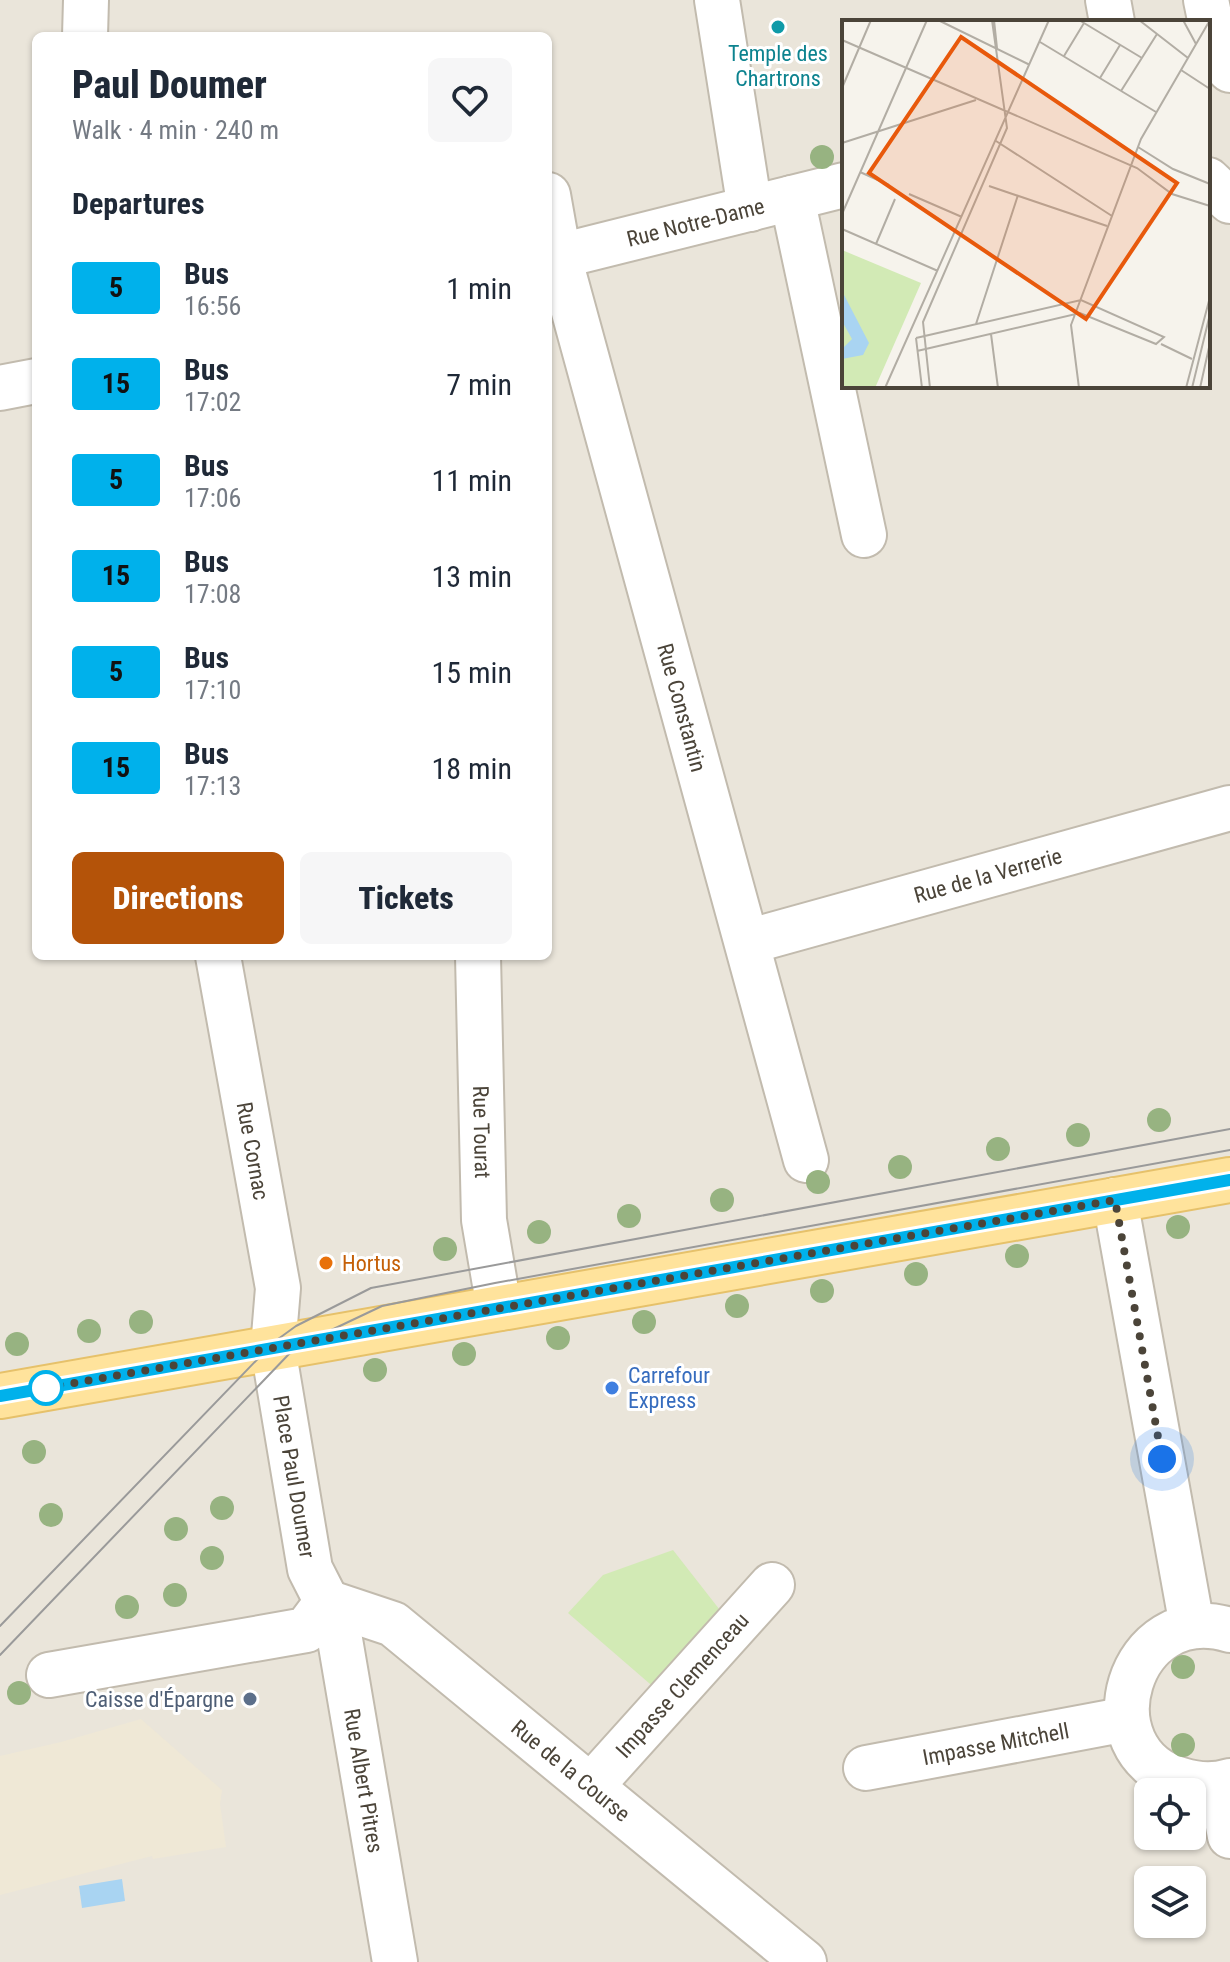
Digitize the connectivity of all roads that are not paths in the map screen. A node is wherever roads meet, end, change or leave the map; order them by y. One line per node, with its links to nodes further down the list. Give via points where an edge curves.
1 (86, 0): 6 (street)
2 (717, 0): 14 (street)
3 (1108, 0): 5 (street)
4 (1206, 0): 7 (street, via 1218,58)
5 (1112, 20)
6 (85, 32)
7 (1230, 70)
8 (1230, 90): 9 (street)
9 (1210, 95)
10 (1210, 182): 13 (street)
11 (842, 186): 12 (street, Rue Notre-Dame)
12 (792, 198): 14 (street, Rue Notre-Dame); 18 (street)
13 (1230, 201)
14 (750, 209): 15 (street, Rue Notre-Dame)
15 (553, 258): 20 (street, Rue Constantin)
16 (32, 382): 17 (street)
17 (0, 388)
18 (864, 535)
19 (1230, 808): 20 (street, Rue de la Verrerie)
20 (747, 942): 23 (street, Rue Constantin)
21 (219, 960): 27 (street, Rue Cornac, via 278,1288)
22 (478, 960): 26 (street, Rue Tourat, via 484,1220)
23 (806, 1160)
24 (1230, 1180): 25 (main road)
25 (1115, 1200): 26 (main road); 31 (street)
26 (499, 1308): 27 (main road)
27 (273, 1348): 28 (main road); 30 (street, Place Paul Doumer, via 310,1569)
28 (0, 1396)
29 (772, 1585): 36 (street, Impasse Clemenceau)
30 (327, 1602): 32 (street, via 306,1630); 36 (street, Rue de la Course, via 393,1624); 38 (street, Rue Albert Pitres, via 341,1640)
31 (1211, 1628): 33 (street, via 1168,1634 1148,1649 1126,1694)
32 (49, 1675)
33 (1127, 1719): 34 (street, Impasse Mitchell); 35 (street, via 1151,1763 1172,1778 1196,1785)
34 (866, 1768)
35 (1225, 1782): 37 (street)
36 (591, 1786): 39 (street, Rue de la Course)
37 (1230, 1836)
38 (395, 1962)
39 (804, 1962)

